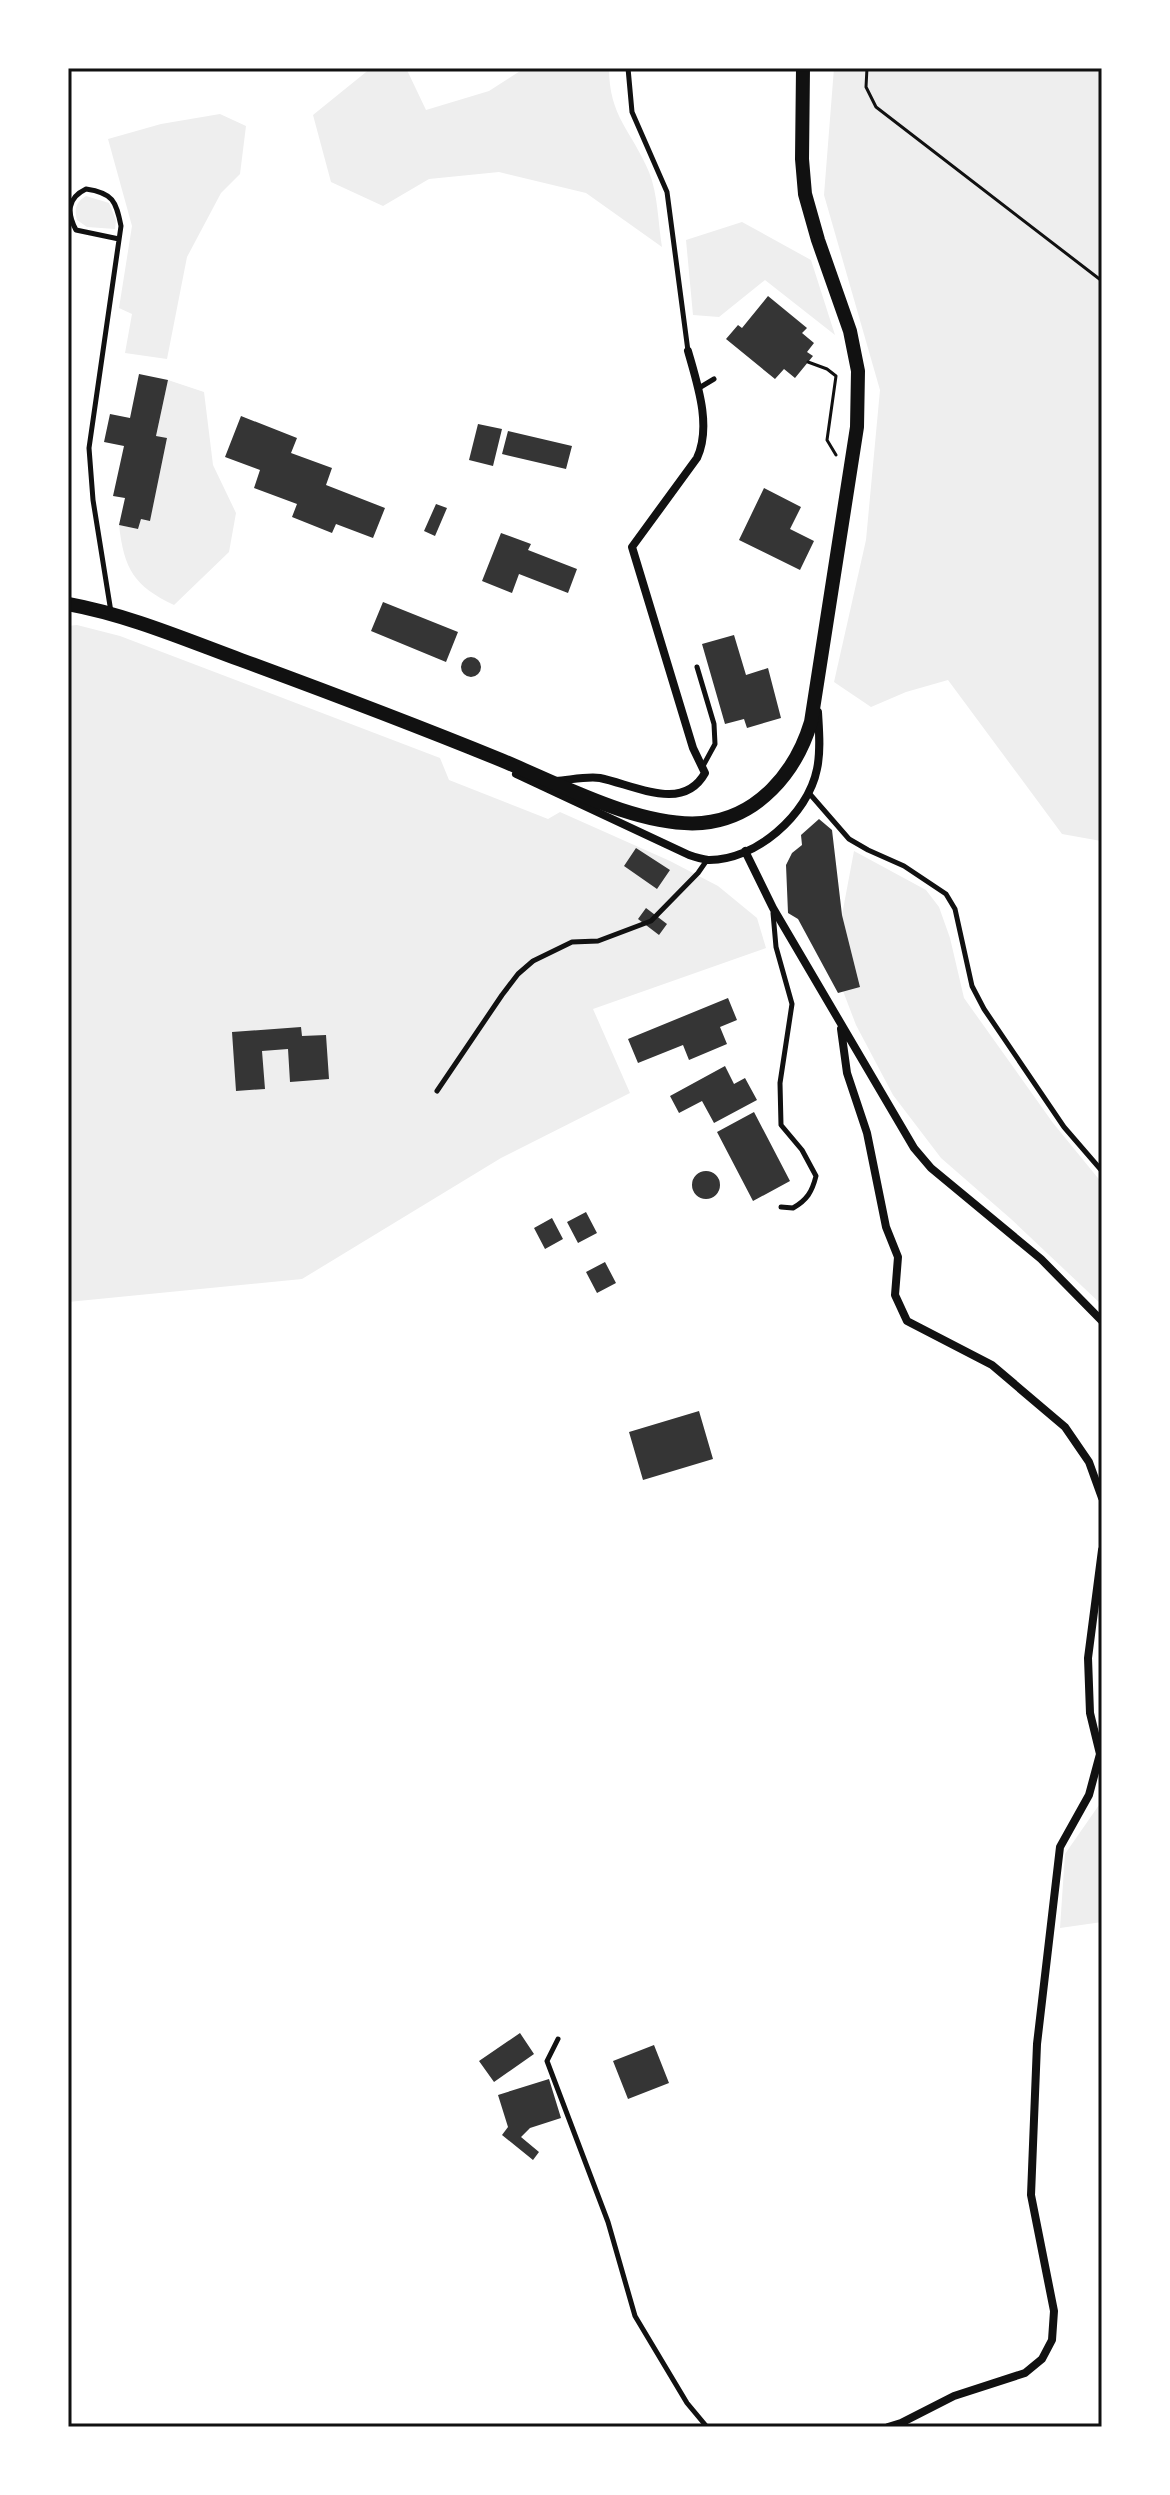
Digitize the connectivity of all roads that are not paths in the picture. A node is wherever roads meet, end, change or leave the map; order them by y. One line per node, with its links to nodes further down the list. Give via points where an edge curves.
1 (628, 68): 4 (lane, via 632,112 667,192)
2 (803, 68): 10 (main road, via 805,194 858,371 857,427)
3 (119, 239): 3 (lane, via 121,226 111,197 86,189 77,193 69,216 76,230); 8 (lane, via 89,448)
4 (688, 351): 6 (street)
5 (714, 379): 6 (lane)
6 (698, 388): 12 (street, via 704,442 632,547)
7 (68, 604): 8 (main road)
8 (111, 613): 11 (main road)
9 (697, 667): 12 (lane, via 714,724 715,744)
10 (818, 685): 13 (main road, via 803,747 791,767 757,801 719,820 658,821); 14 (street, via 817,770)
11 (415, 725): 13 (main road); 16 (street, via 666,846)
12 (703, 766): 13 (street, via 700,783 681,793 651,793 597,778)
13 (552, 781)
14 (808, 792): 15 (street, via 782,828); 20 (lane, via 849,839 946,894 955,909 972,986 984,1009 1064,1127)
15 (745, 851): 16 (street); 17 (street)
16 (707, 860): 19 (lane, via 651,921 598,941 572,942 533,961 502,995)
17 (773, 908): 18 (street); 21 (lane, via 776,947 792,1004 780,1083 781,1125 816,1176 806,1200 793,1208)
18 (840, 1024): 22 (street, via 931,1168 1041,1259); 23 (street, via 847,1073 898,1257 895,1295 907,1321 992,1365 1065,1427 1089,1462)
19 (437, 1091)
20 (1102, 1171)
21 (781, 1207)
22 (1102, 1321)
23 (1102, 1498)
24 (1102, 1550): 27 (street, via 1088,1658 1090,1713 1100,1754 1089,1795 1060,1847 1037,2044 1031,2195 1054,2311 1052,2340 1042,2359 1025,2373 954,2396)
25 (558, 2039): 26 (lane, via 547,2061 608,2222 635,2316)
26 (707, 2427)
27 (888, 2427)

